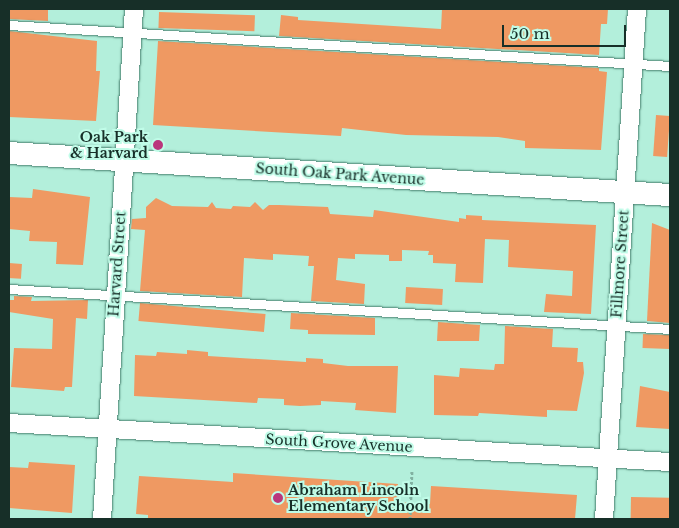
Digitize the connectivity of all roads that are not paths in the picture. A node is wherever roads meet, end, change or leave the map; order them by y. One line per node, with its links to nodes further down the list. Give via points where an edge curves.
1 (134, 9): 4 (street, Harvard Street)
2 (637, 9): 5 (street, Fillmore Street)
3 (9, 24): 4 (lane)
4 (133, 32): 5 (lane); 8 (street, Harvard Street)
5 (633, 64): 6 (lane); 9 (street, Fillmore Street)
6 (670, 66)
7 (9, 153): 8 (street, South Oak Park Avenue)
8 (124, 160): 9 (street, South Oak Park Avenue); 12 (street, Harvard Street)
9 (625, 192): 10 (street, South Oak Park Avenue); 13 (street, Fillmore Street)
10 (670, 195)
11 (9, 289): 12 (lane)
12 (115, 295): 13 (lane); 16 (street, Harvard Street)
13 (616, 326): 14 (lane); 17 (street, Fillmore Street)
14 (670, 330)
15 (9, 423): 16 (street, South Grove Avenue)
16 (107, 430): 17 (street, South Grove Avenue); 19 (street, Harvard Street)
17 (608, 458): 18 (street, South Grove Avenue); 20 (street, Fillmore Street)
18 (670, 462)
19 (102, 519)
20 (604, 519)

